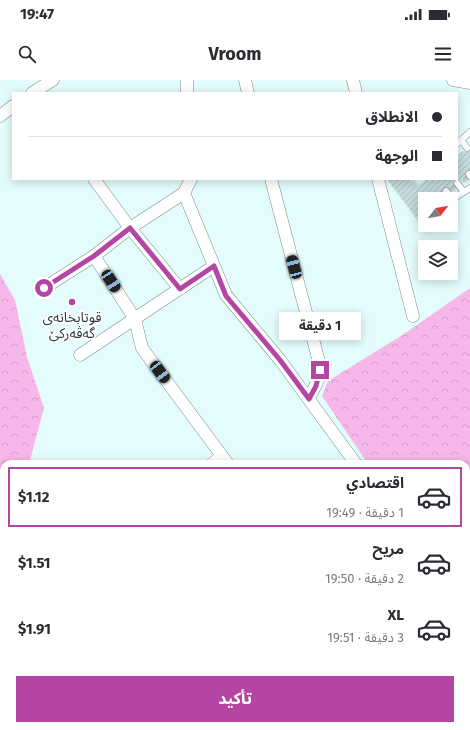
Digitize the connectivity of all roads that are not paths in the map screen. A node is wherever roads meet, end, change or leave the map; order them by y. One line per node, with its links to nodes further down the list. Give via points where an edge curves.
1 (53, 80): 7 (street)
2 (187, 80): 8 (street)
3 (245, 80): 9 (street)
4 (353, 80): 10 (street)
5 (453, 80): 6 (street)
6 (470, 83)
7 (34, 92)
8 (187, 92)
9 (248, 92)
10 (356, 92)
11 (12, 107): 12 (street)
12 (5, 115)
13 (470, 132): 14 (lane)
14 (459, 142): 15 (lane)
15 (467, 148)
16 (95, 180): 25 (street)
17 (190, 180): 24 (street)
18 (271, 180): 33 (street, via 319,362 319,378)
19 (378, 180): 30 (street)
20 (457, 183): 23 (lane)
21 (470, 188): 23 (lane)
22 (446, 191): 23 (lane, via 452,197)
23 (464, 192)
24 (184, 193): 25 (street); 27 (street)
25 (130, 228): 26 (street); 29 (street)
26 (94, 256): 28 (street); 31 (street)
27 (214, 266): 29 (street); 33 (street, via 226,296)
28 (44, 288)
29 (180, 289): 31 (street)
30 (413, 316)
31 (135, 319): 32 (street); 34 (street, via 142,348)
32 (80, 355)
33 (309, 399): 35 (street)
34 (225, 460)
35 (353, 460)

